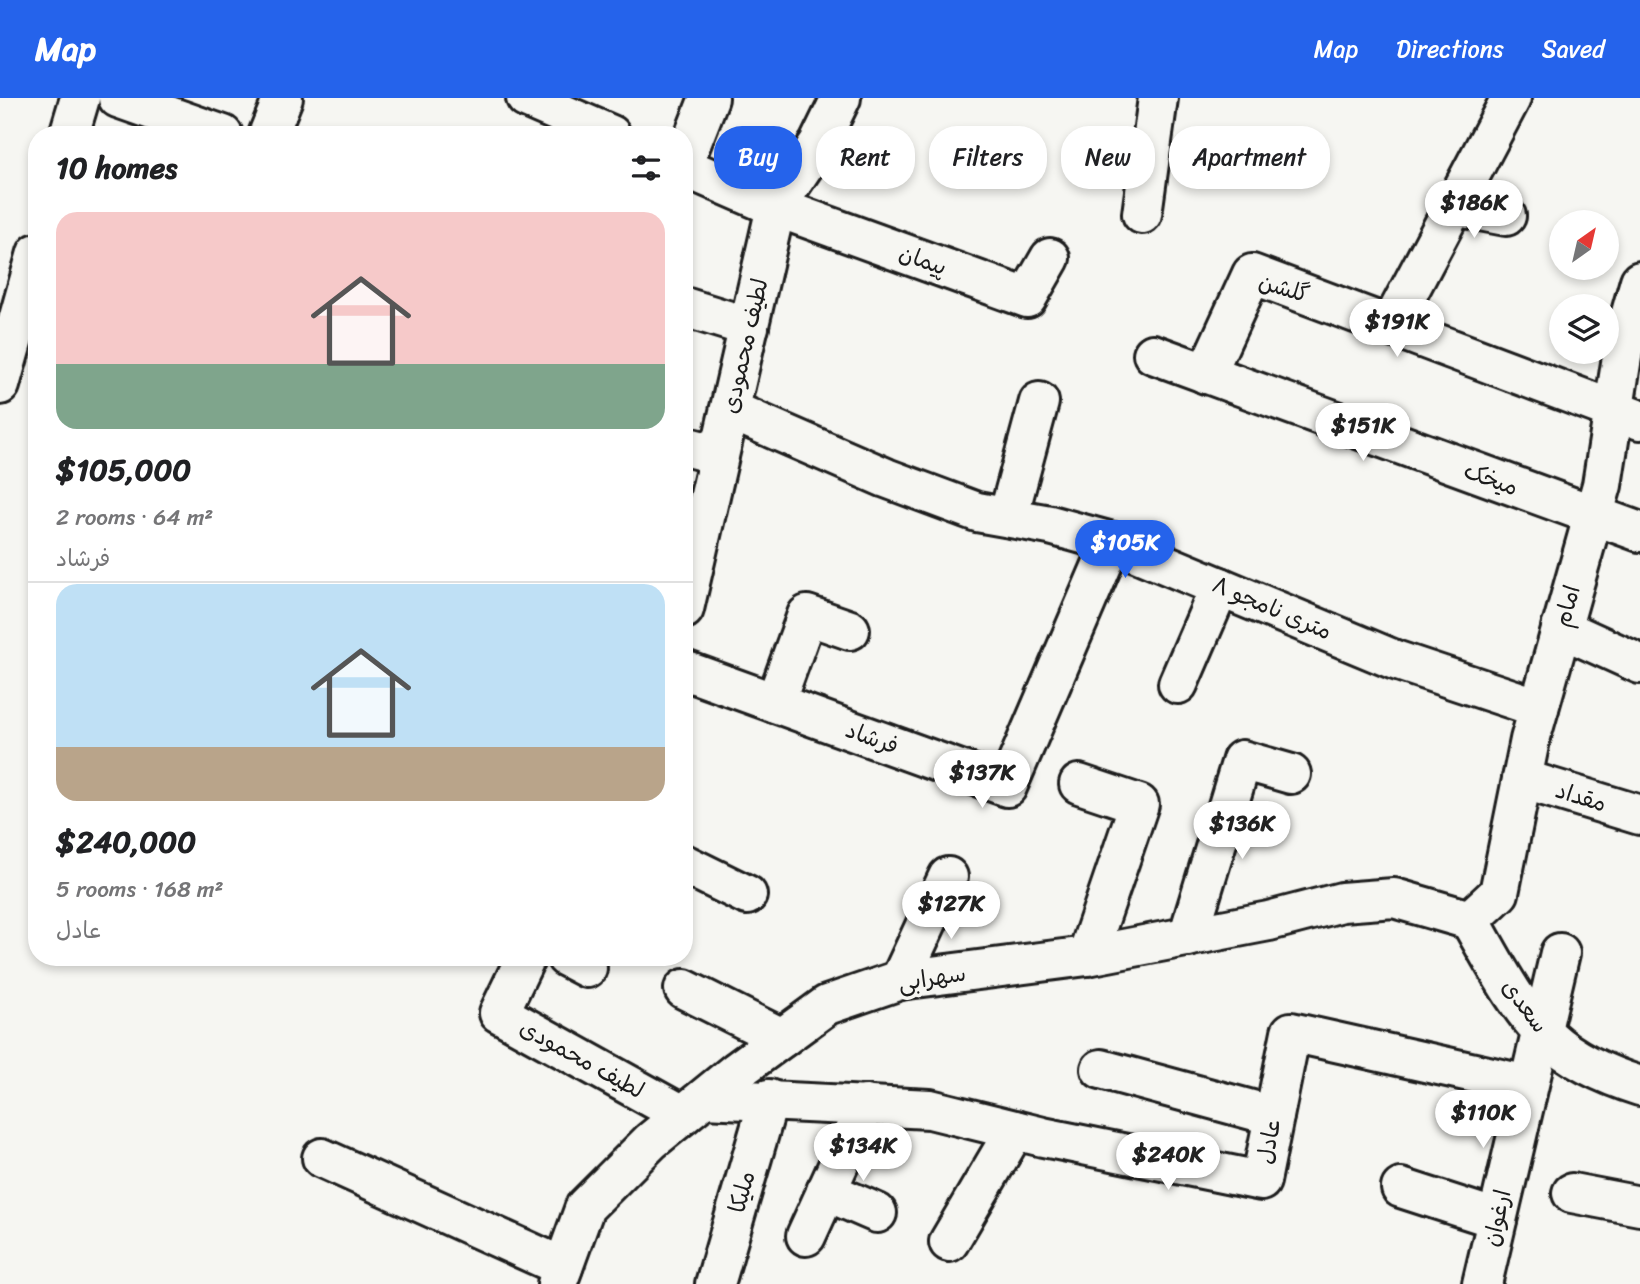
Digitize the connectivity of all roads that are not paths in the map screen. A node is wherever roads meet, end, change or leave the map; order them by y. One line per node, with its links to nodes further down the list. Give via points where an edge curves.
1 (80, 98): 10 (street)
2 (118, 98): 11 (street)
3 (282, 98): 12 (street)
4 (526, 98): 9 (street)
5 (709, 98): 13 (street)
6 (841, 98): 16 (street, لطیف محمودی, via 819,143)
7 (1158, 98): 17 (street)
8 (1511, 98): 15 (street)
9 (595, 124)
10 (72, 126)
11 (197, 126)
12 (271, 126)
13 (693, 141)
14 (693, 169): 16 (street)
15 (1454, 206): 18 (street); 23 (street)
16 (776, 207): 19 (street, پیمان, via 1027,298); 24 (street, لطیف محمودی)
17 (1142, 214)
18 (1506, 216)
19 (1050, 258)
20 (28, 285): 27 (street)
21 (1639, 288): 30 (street, امام, via 1626,331)
22 (693, 310): 24 (street)
23 (1391, 326): 26 (street, گلشن, via 1252,274); 30 (street, گلشن)
24 (749, 327): 29 (street, لطیف محمودی)
25 (1153, 354): 26 (street, میخک)
26 (1206, 374): 33 (street, میخک)
27 (0, 385)
28 (1039, 402): 32 (street)
29 (730, 410): 31 (street, لطیف محمودی); 32 (street, ۸ متری نامجو, via 886,478 977,512)
30 (1627, 414): 33 (street, امام)
31 (702, 450): 34 (street, لطیف محمودی)
32 (1008, 517): 36 (street, ۸ متری نامجو)
33 (1593, 517): 35 (street, میخک); 38 (street, امام)
34 (693, 529)
35 (1640, 532)
36 (1112, 542): 37 (street, ۸ متری نامجو); 43 (street, فرشاد, via 1007,787)
37 (1220, 587): 42 (street); 44 (street, ۸ متری نامجو, via 1395,660)
38 (1561, 628): 40 (street); 44 (street, امام)
39 (850, 629): 43 (street, via 807,615)
40 (1640, 664)
41 (693, 673): 43 (street, فرشاد)
42 (1178, 684)
43 (775, 703)
44 (1539, 708): 46 (street, امام)
45 (1291, 775): 53 (street, via 1242,760)
46 (1522, 779): 48 (street, مقداد); 52 (street, امام, via 1499,893)
47 (1079, 784): 55 (street, via 1139,804)
48 (1640, 815)
49 (693, 868): 51 (street)
50 (948, 877): 57 (street)
51 (747, 895)
52 (1470, 920): 53 (street, سهرابی, via 1394,898 1342,902); 59 (street, سعدی, via 1504,980)
53 (1188, 937): 55 (street, سهرابی)
54 (1559, 953): 59 (street, ارغوان)
55 (1087, 956): 57 (street, سهرابی)
56 (522, 966): 66 (street, لطیف محمودی, via 499,1013)
57 (900, 980): 60 (street, سهرابی, via 827,1005)
58 (684, 989): 60 (street)
59 (1541, 1029): 62 (street, سعدی, via 1607,1076); 63 (street, ارغوان)
60 (782, 1038): 66 (street, سهرابی)
61 (1101, 1069): 67 (street)
62 (1639, 1081)
63 (1528, 1084): 67 (street, عادل, via 1291,1032); 75 (street, ارغوان)
64 (769, 1099): 65 (street, عادل); 66 (street, عادل); 80 (street, ملیکا)
65 (866, 1104): 68 (street, عادل, via 930,1109); 71 (street)
66 (694, 1106): 78 (street, سهرابی, via 651,1141 585,1207)
67 (1274, 1116): 68 (street, عادل, via 1261,1181)
68 (1015, 1130): 77 (street)
69 (322, 1158): 78 (street)
70 (1401, 1188): 75 (street)
71 (826, 1191): 74 (street); 76 (street)
72 (1572, 1194): 73 (street)
73 (1640, 1206)
74 (877, 1213)
75 (1497, 1219): 79 (street, ارغوان)
76 (806, 1236)
77 (949, 1242)
78 (560, 1276)
79 (1489, 1283)
80 (715, 1284)

